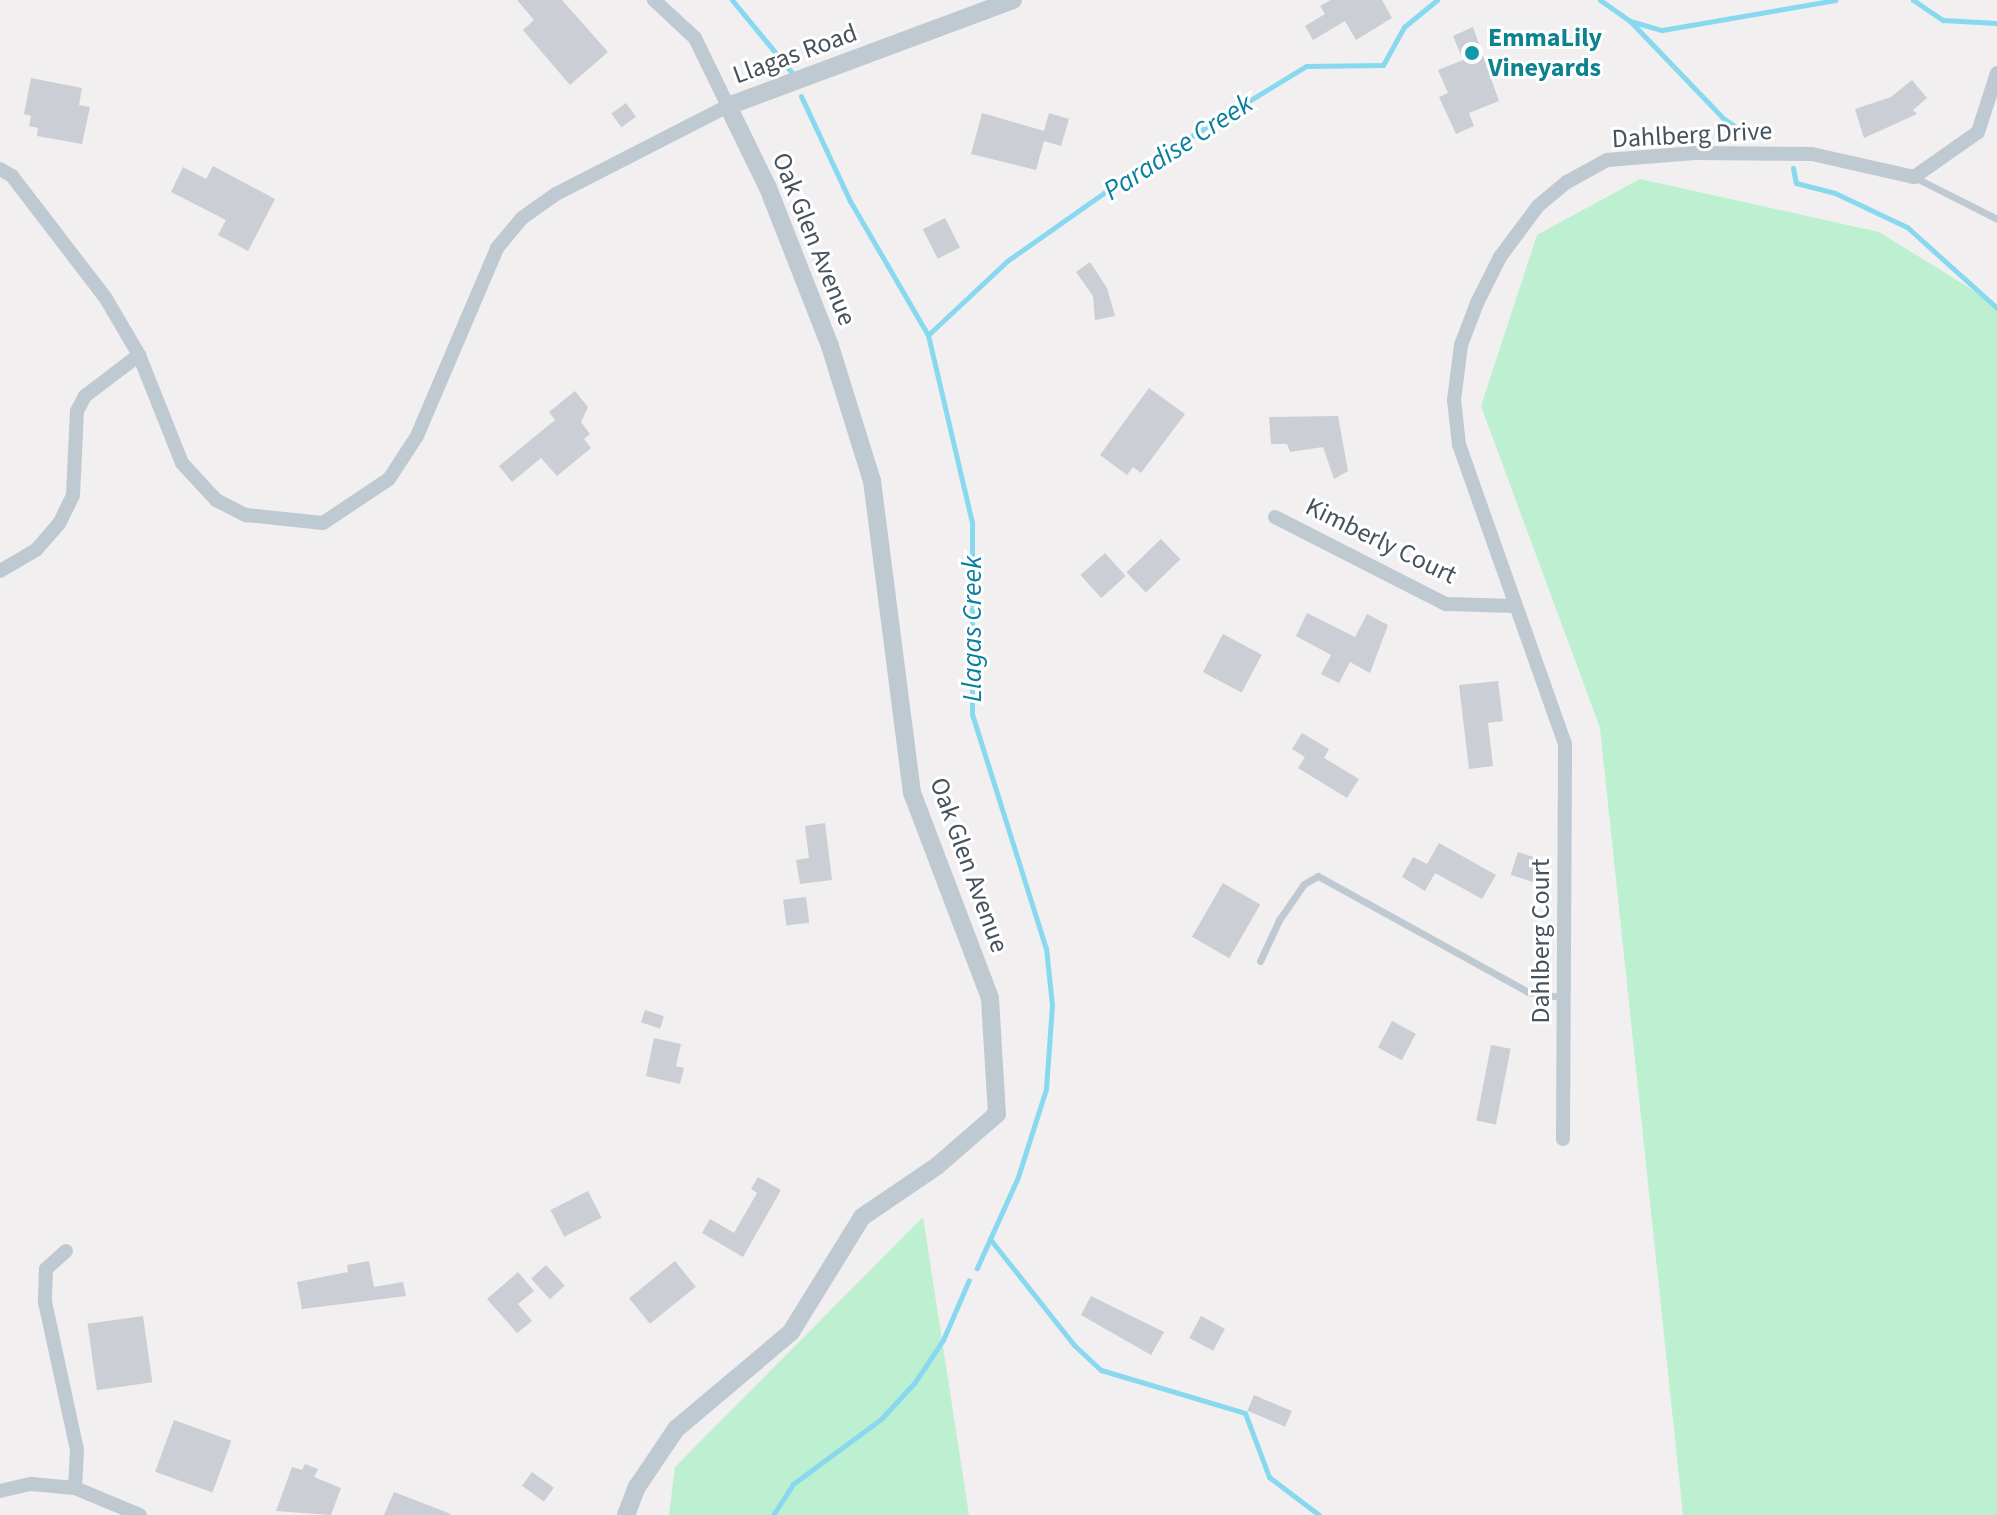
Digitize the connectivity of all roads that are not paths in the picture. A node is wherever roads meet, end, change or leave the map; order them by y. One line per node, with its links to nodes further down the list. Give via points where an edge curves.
1 (654, 0): 4 (street, via 695,38)
2 (1013, 0): 4 (street, Llagas Road)
3 (1997, 73): 6 (street, via 1978,132)
4 (728, 106): 8 (street, via 556,194 522,218 497,248 417,436 389,479 323,523 246,515 216,500 182,463); 20 (street, Oak Glen Avenue, via 768,188 830,346 872,481 912,793 990,998 997,1114 937,1166 862,1217 791,1332 676,1429 637,1487)
5 (0, 169): 8 (street, via 12,176 105,297)
6 (1914, 177): 7 (lane); 11 (street, Dahlberg Drive, via 1812,154 1680,154 1607,160 1538,206 1500,257 1477,303 1461,345 1454,400 1459,445)
7 (1997, 219)
8 (139, 355): 10 (street, via 85,396 77,411 73,495 59,524 36,550)
9 (1275, 517): 11 (street, Kimberly Court, via 1446,604)
10 (0, 571)
11 (1515, 606): 12 (street, Dahlberg Drive)
12 (1565, 744): 14 (street, Dahlberg Court)
13 (1260, 961): 14 (lane, via 1279,920 1304,884 1318,876 1528,992)
14 (1566, 999): 15 (street, Dahlberg Court)
15 (1563, 1139)
16 (66, 1251): 17 (street, via 46,1269 45,1302 77,1450)
17 (75, 1488): 18 (street, via 31,1484); 19 (street)
18 (0, 1491)
19 (140, 1515)
20 (626, 1515)

